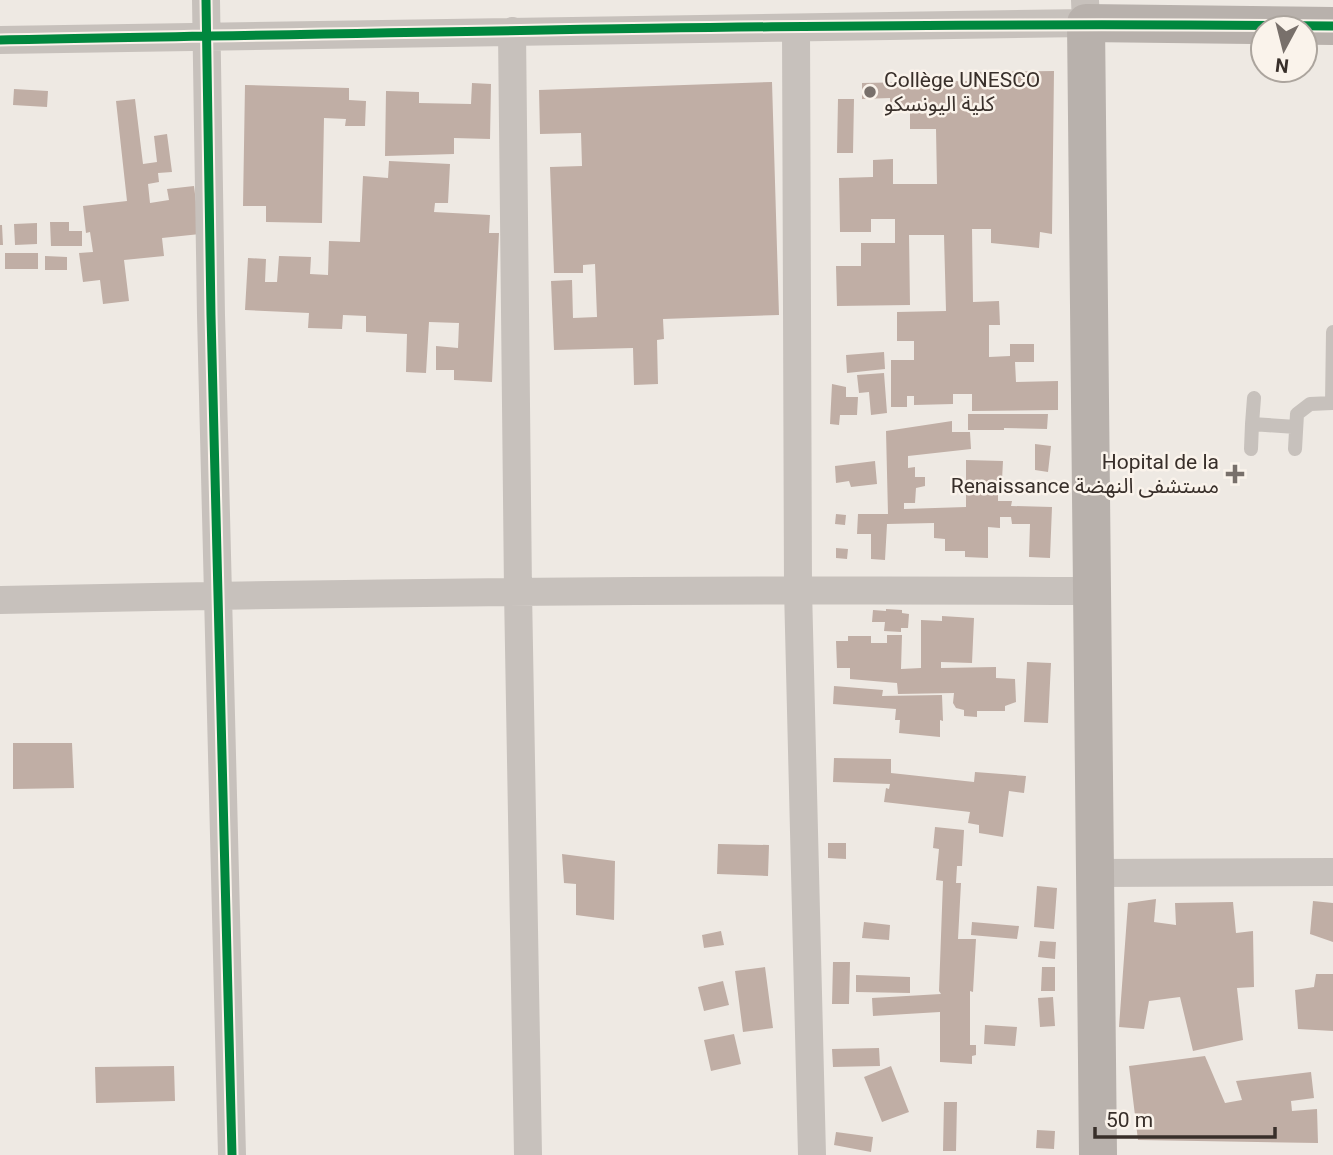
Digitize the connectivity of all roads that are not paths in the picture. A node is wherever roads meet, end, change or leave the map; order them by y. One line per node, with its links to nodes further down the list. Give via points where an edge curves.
1 (206, 0): 6 (street)
2 (1085, 12): 3 (street); 4 (street, via 975,23); 17 (street)
3 (1333, 26)
4 (796, 28): 5 (street); 15 (street)
5 (512, 31): 6 (street); 16 (street)
6 (207, 36): 7 (street); 18 (street)
7 (0, 40)
8 (1333, 332): 10 (lane)
9 (1254, 398): 11 (lane)
10 (1333, 404): 12 (lane, via 1302,408)
11 (1252, 424): 12 (lane); 13 (lane)
12 (1296, 427): 14 (lane)
13 (1251, 449)
14 (1295, 449)
15 (798, 589): 16 (street); 17 (street); 24 (street)
16 (518, 591): 18 (street); 23 (street)
17 (1092, 592): 21 (street)
18 (218, 595): 19 (street); 22 (street)
19 (0, 600)
20 (1333, 872): 21 (street)
21 (1096, 873): 25 (street)
22 (232, 1155)
23 (528, 1155)
24 (812, 1155)
25 (1098, 1155)

